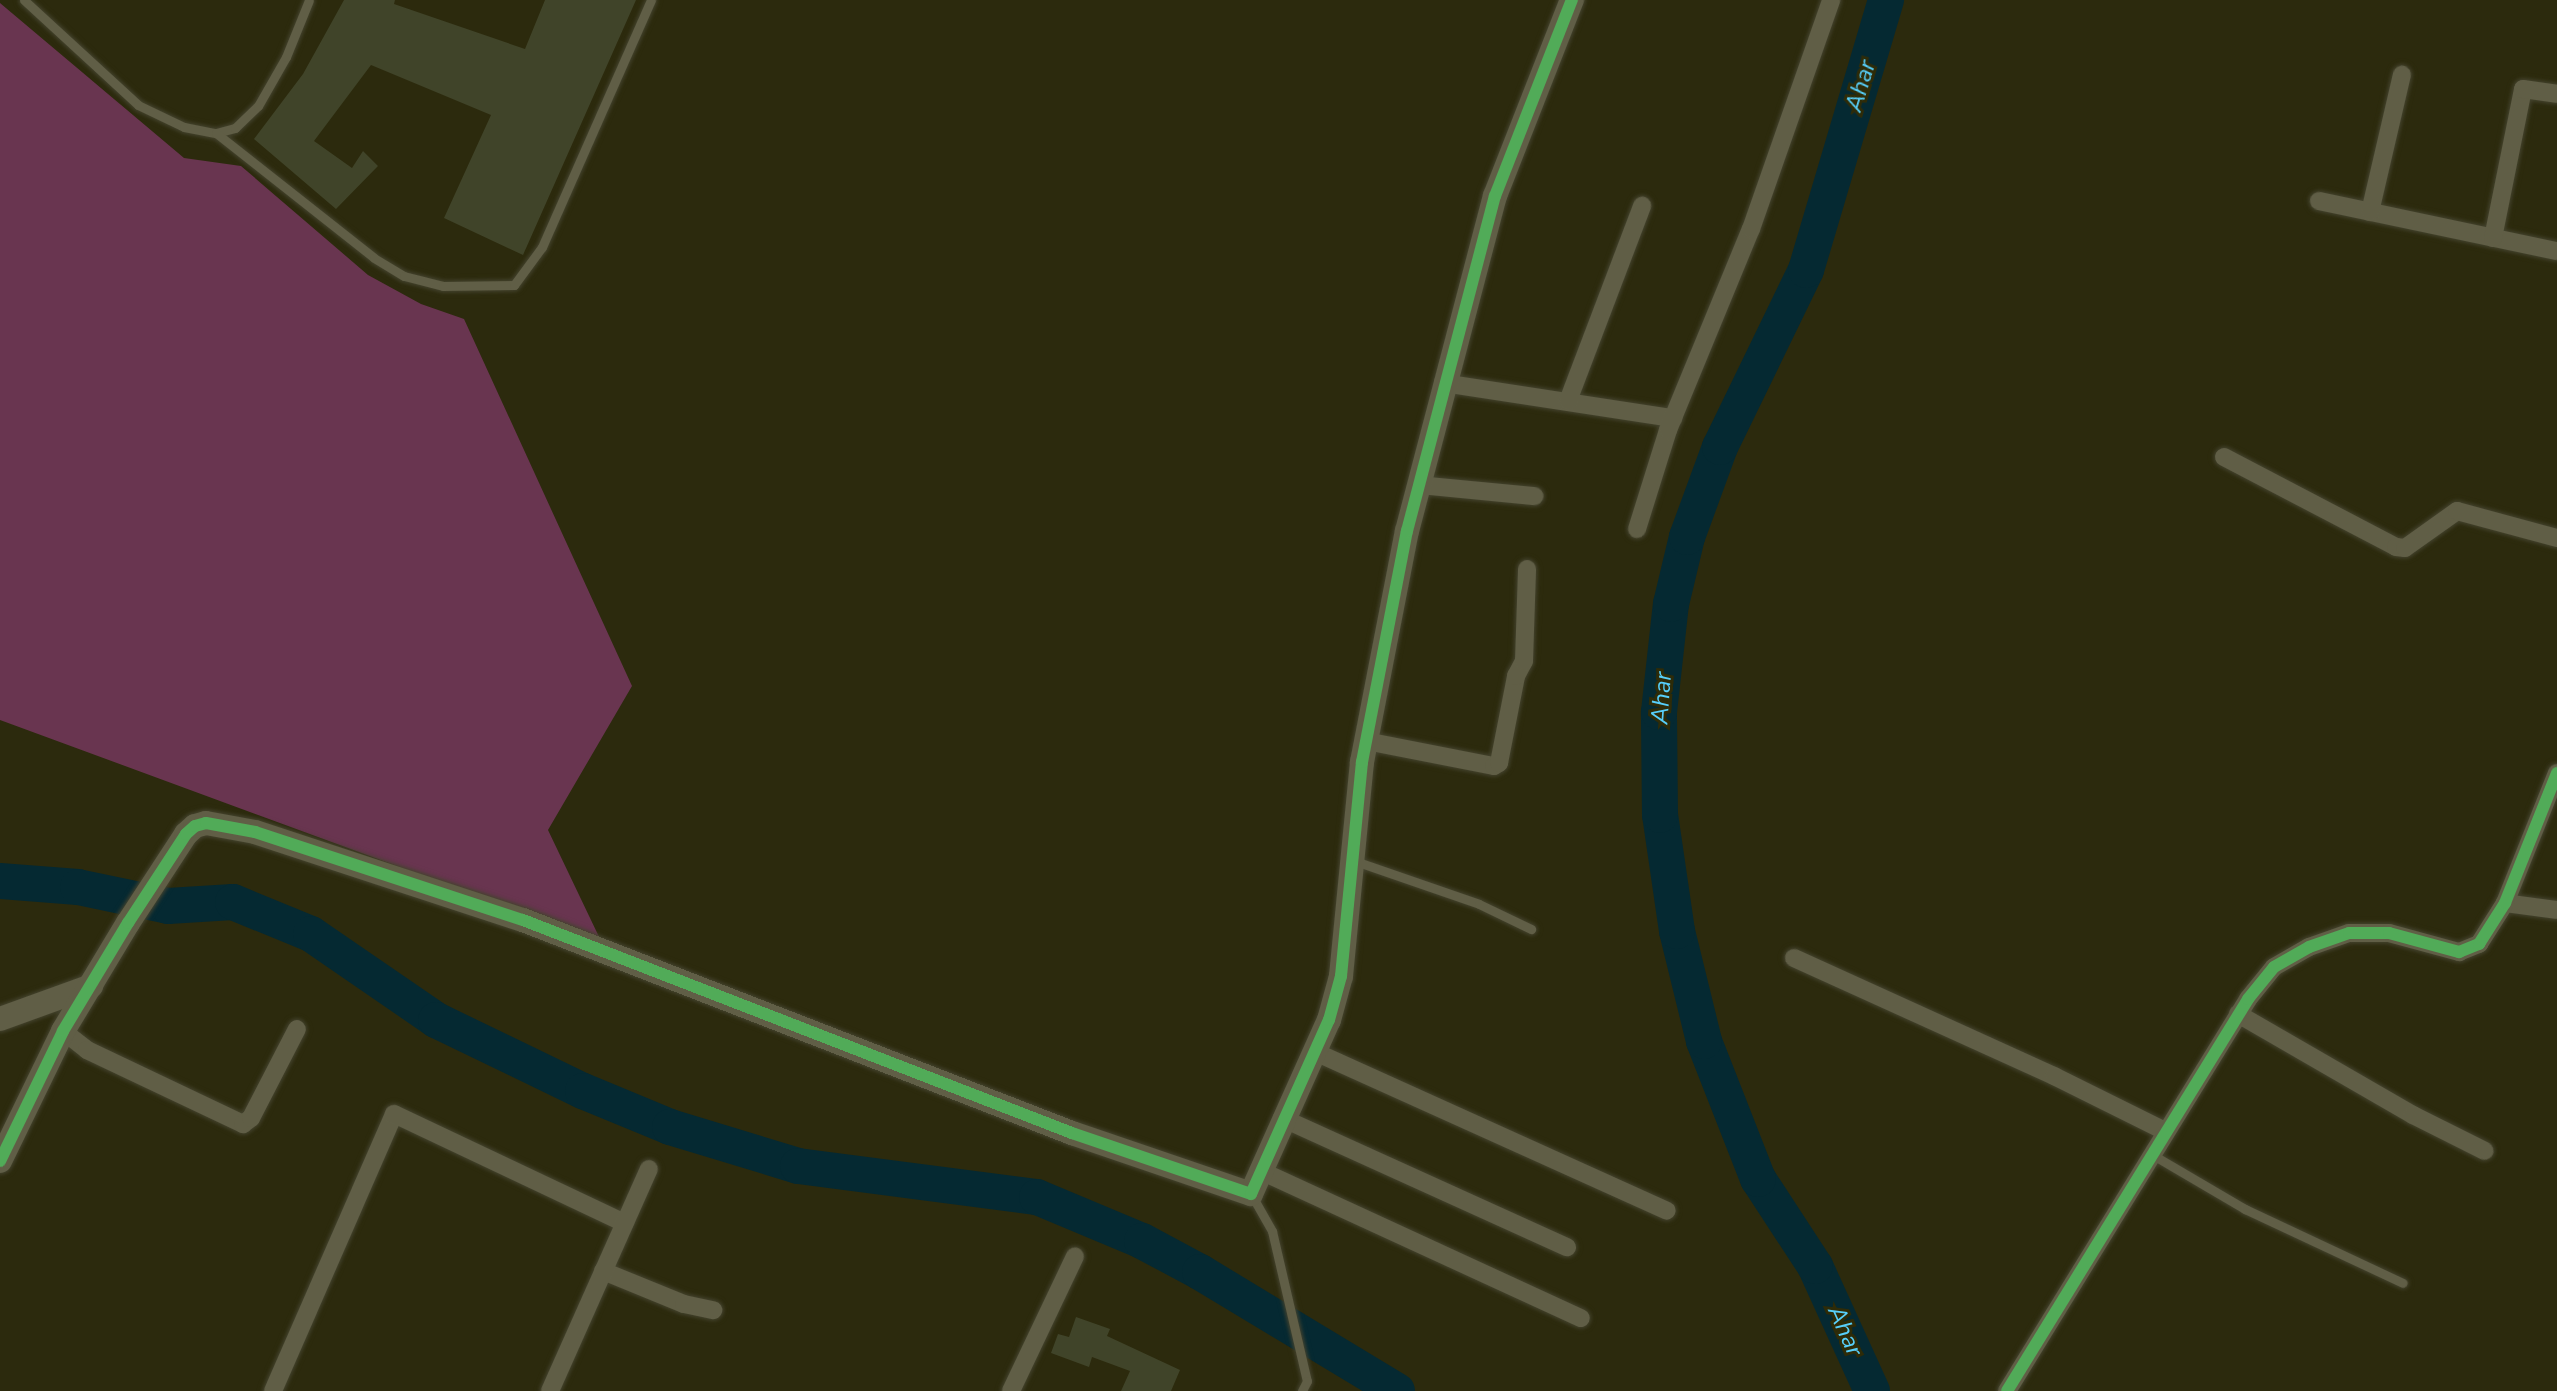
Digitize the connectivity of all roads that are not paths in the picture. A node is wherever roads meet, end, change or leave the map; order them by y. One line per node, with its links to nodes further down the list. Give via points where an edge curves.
1 (24, 0): 8 (lane, via 138,105 184,127)
2 (309, 0): 8 (lane, via 258,106 235,128)
3 (651, 0): 8 (lane, via 542,247 514,285 443,286 404,276)
4 (1572, 0): 14 (street, via 1495,196)
5 (1831, 0): 16 (street, via 1751,229)
6 (2402, 75): 11 (street)
7 (2557, 94): 12 (street, via 2523,89)
8 (216, 133)
9 (2319, 201): 11 (street)
10 (1642, 206): 15 (street)
11 (2370, 212): 12 (street)
12 (2493, 238): 13 (street)
13 (2557, 251)
14 (1443, 383): 15 (street); 18 (street)
15 (1568, 401): 16 (street)
16 (1673, 418): 20 (street)
17 (2224, 457): 21 (street, via 2396,547 2405,548 2457,511)
18 (1419, 485): 19 (street); 23 (street)
19 (1534, 496)
20 (1637, 529)
21 (2557, 538)
22 (1527, 569): 23 (street, via 1524,661 1516,676 1499,763)
23 (1366, 741): 25 (street)
24 (2557, 773): 26 (street)
25 (1353, 860): 28 (lane, via 1479,904); 35 (street, via 1341,976 1329,1020)
26 (2505, 903): 27 (street); 31 (street, via 2479,944 2459,952 2389,933 2349,933 2309,947 2274,967)
27 (2557, 910)
28 (1531, 929)
29 (1794, 958): 37 (street)
30 (91, 986): 32 (street); 34 (street); 43 (street, via 186,834 206,823 255,832 523,920 1072,1133)
31 (2238, 1014): 37 (street); 38 (street)
32 (0, 1019)
33 (297, 1029): 34 (street, via 243,1124 87,1050)
34 (63, 1031): 40 (street)
35 (1313, 1051): 36 (street); 44 (street)
36 (1282, 1118): 42 (street); 46 (street)
37 (2165, 1131): 39 (street)
38 (2485, 1151)
39 (2151, 1154): 49 (lane, via 2245,1209); 56 (street)
40 (0, 1161)
41 (649, 1169): 45 (street)
42 (1261, 1171): 43 (street); 51 (street)
43 (1251, 1194): 55 (lane, via 1272,1231 1307,1381)
44 (1667, 1211)
45 (625, 1223): 48 (street); 52 (street, via 394,1114)
46 (1567, 1247)
47 (1075, 1256): 54 (street)
48 (603, 1271): 50 (street, via 684,1304); 53 (street)
49 (2403, 1283)
50 (713, 1310)
51 (1581, 1318)
52 (273, 1391)
53 (550, 1391)
54 (1011, 1391)
55 (1302, 1391)
56 (2007, 1391)

